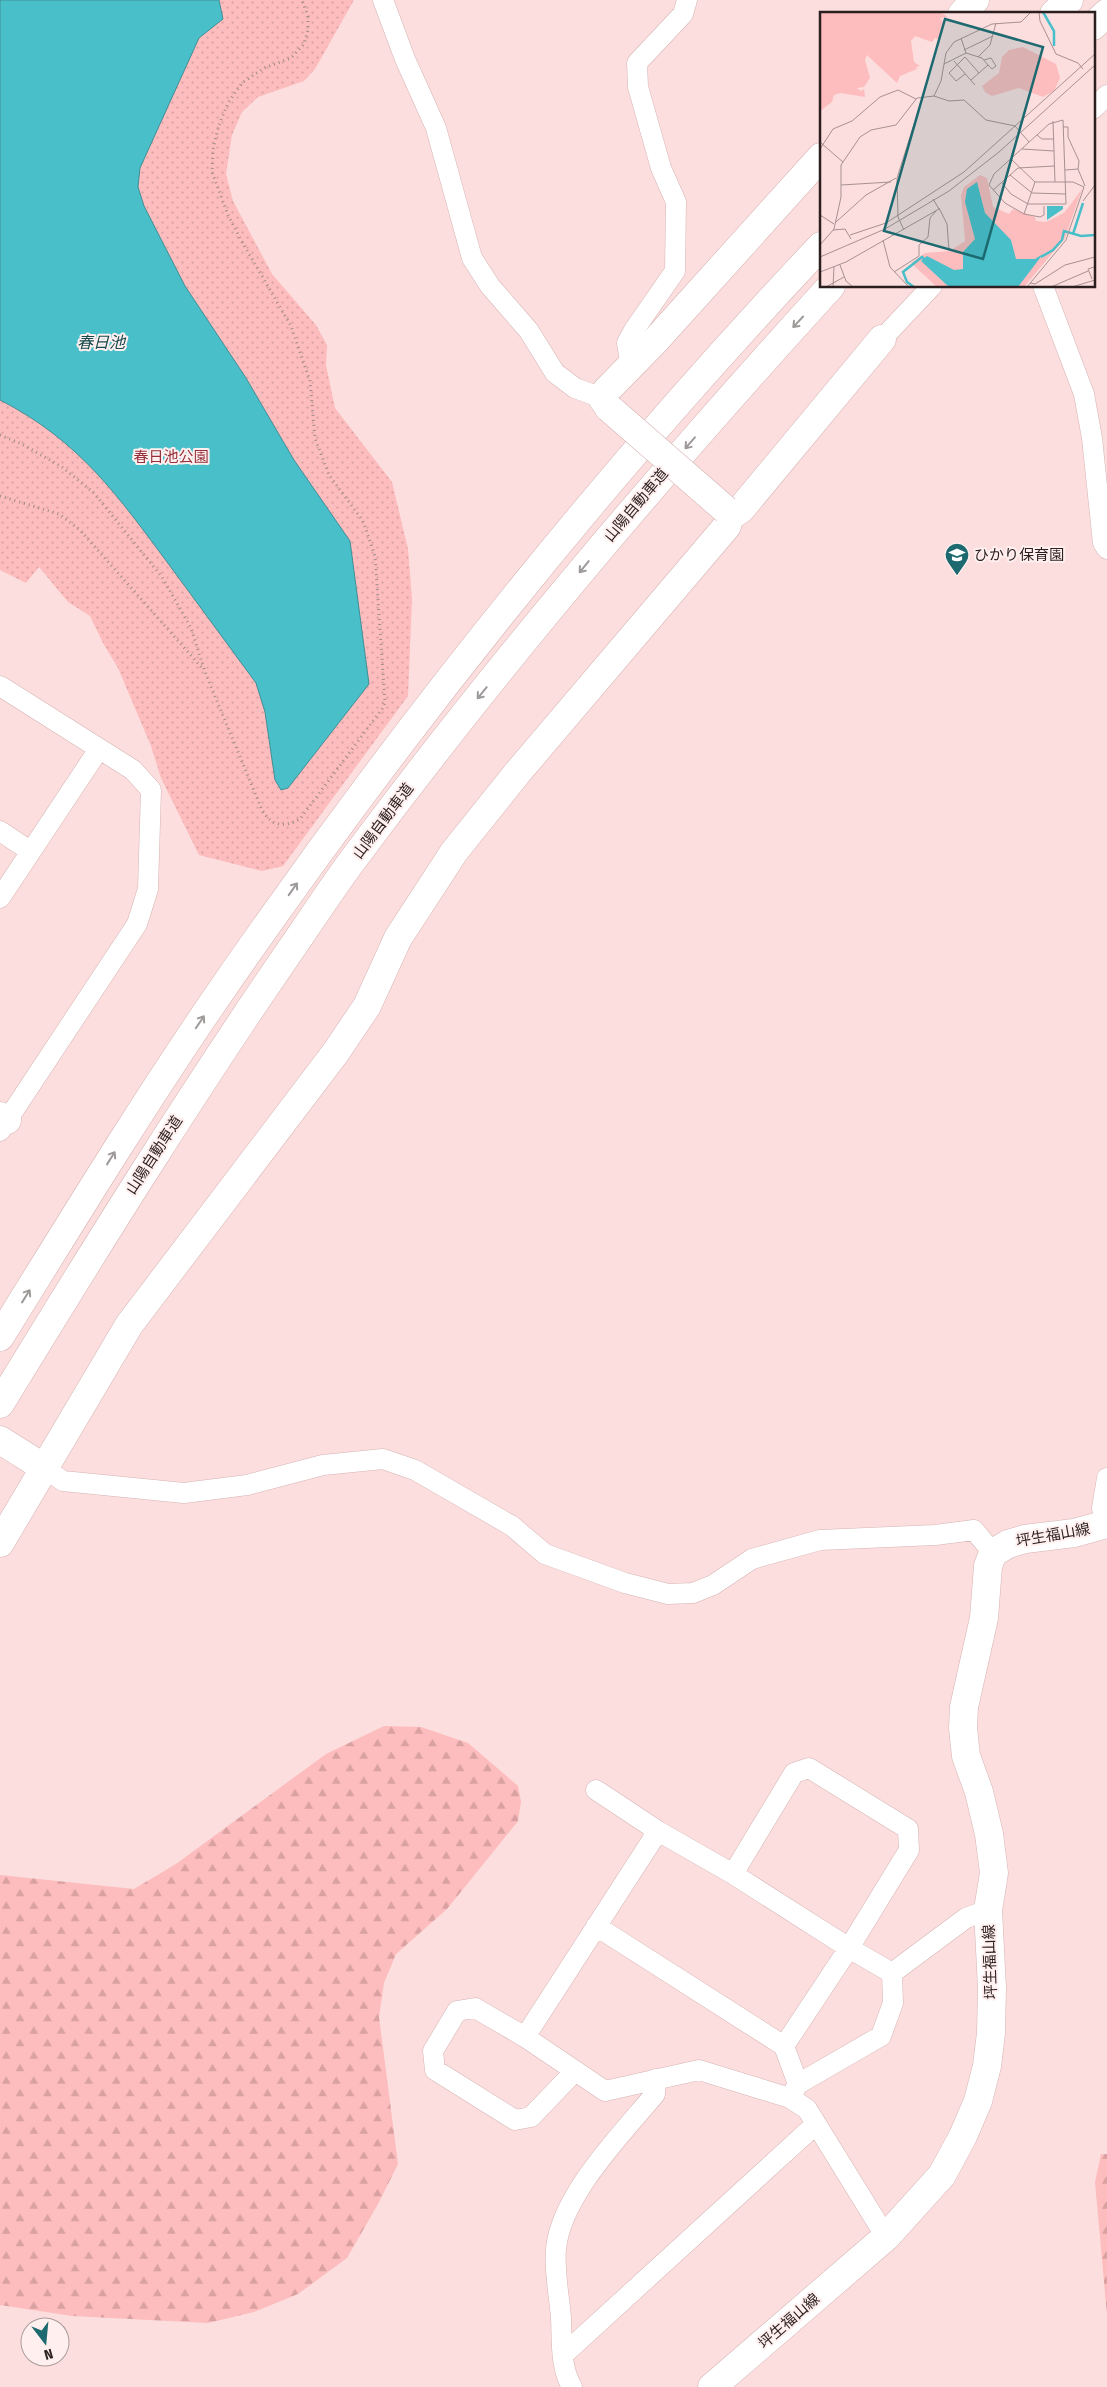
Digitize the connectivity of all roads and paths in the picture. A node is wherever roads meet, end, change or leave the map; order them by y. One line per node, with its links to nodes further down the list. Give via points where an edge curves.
1 (302, 0): 24 (path, via 308,16 304,44 291,58 264,68 242,83 228,103 219,125 212,172 241,240 291,326 310,382 315,438 329,475 363,521 375,556 385,702 300,819 278,825 268,820 262,810)
2 (383, 0): 19 (street, via 436,128 472,258 490,286 529,331 555,372 575,388)
3 (687, 0): 18 (street, via 683,14 637,63 638,87 662,168 676,202 675,271 627,343)
4 (976, 0): 6 (main road)
5 (1069, 0): 7 (main road)
6 (964, 12)
7 (1056, 12)
8 (1107, 13): 9 (main road)
9 (1094, 25)
10 (1107, 95): 11 (street)
11 (1094, 108)
12 (820, 157): 18 (main road)
13 (820, 247): 31 (main road, one-way to 13, via 122,1139 214,1001 431,700 617,474)
14 (829, 288): 32 (main road, 山陽自動車道, one-way to 32, via 643,495 459,721 354,859 152,1157)
15 (930, 288): 17 (street)
16 (1044, 288): 23 (street, via 1084,394 1103,543)
17 (882, 339): 22 (main road, via 741,509)
18 (634, 363): 19 (main road)
19 (606, 403): 22 (main road, bridge)
20 (0, 436): 24 (path, via 22,444 54,463 94,493 162,577 191,628)
21 (0, 496): 24 (path, via 59,514 80,530)
22 (727, 514): 34 (main road, via 727,526 454,852 398,938 367,1006 336,1052 129,1325)
23 (1107, 549)
24 (206, 672)
25 (0, 686): 26 (street)
26 (99, 749): 28 (street); 30 (street, via 133,770 150,790 148,889 137,924)
27 (0, 831): 28 (street)
28 (30, 851): 29 (street)
29 (0, 898)
30 (2, 1123)
31 (0, 1337)
32 (0, 1404)
33 (0, 1440): 34 (main road)
34 (43, 1467): 37 (main road); 38 (street, via 64,1481 184,1493 247,1485 323,1465 383,1459 415,1470 504,1521 545,1554 625,1583 668,1594 693,1593 713,1585 752,1559 820,1540 974,1530)
35 (1107, 1478): 36 (street, via 1102,1508)
36 (1106, 1525): 38 (main road, 坪生福山線, via 1025,1539)
37 (0, 1543)
38 (993, 1553): 42 (main road, 坪生福山線, via 988,1566 984,1618 964,1707 963,1728 966,1756 988,1834 994,1874)
39 (596, 1790): 40 (street)
40 (658, 1831): 41 (street); 43 (street)
41 (733, 1874): 44 (street); 44 (street, via 794,1773 810,1768 908,1829 909,1850)
42 (988, 1910): 45 (street, via 966,1918); 52 (main road, 坪生福山線, via 991,2033 978,2101 942,2174)
43 (596, 1926): 46 (street); 47 (street)
44 (849, 1948): 45 (street); 47 (street)
45 (892, 1973): 50 (street, via 893,2003 881,2036)
46 (525, 2037): 48 (street); 48 (street, via 475,2008 457,2011 433,2051 435,2070 515,2120 531,2118)
47 (784, 2046): 50 (street)
48 (575, 2071): 49 (street, via 605,2092)
49 (655, 2078): 50 (street, via 700,2070); 53 (street, via 655,2094 598,2162 567,2209 556,2248)
50 (794, 2091): 51 (street)
51 (816, 2124): 52 (street); 53 (street)
52 (886, 2236): 55 (main road, 坪生福山線)
53 (563, 2355): 54 (street, via 566,2378)
54 (572, 2387)
55 (712, 2387)

